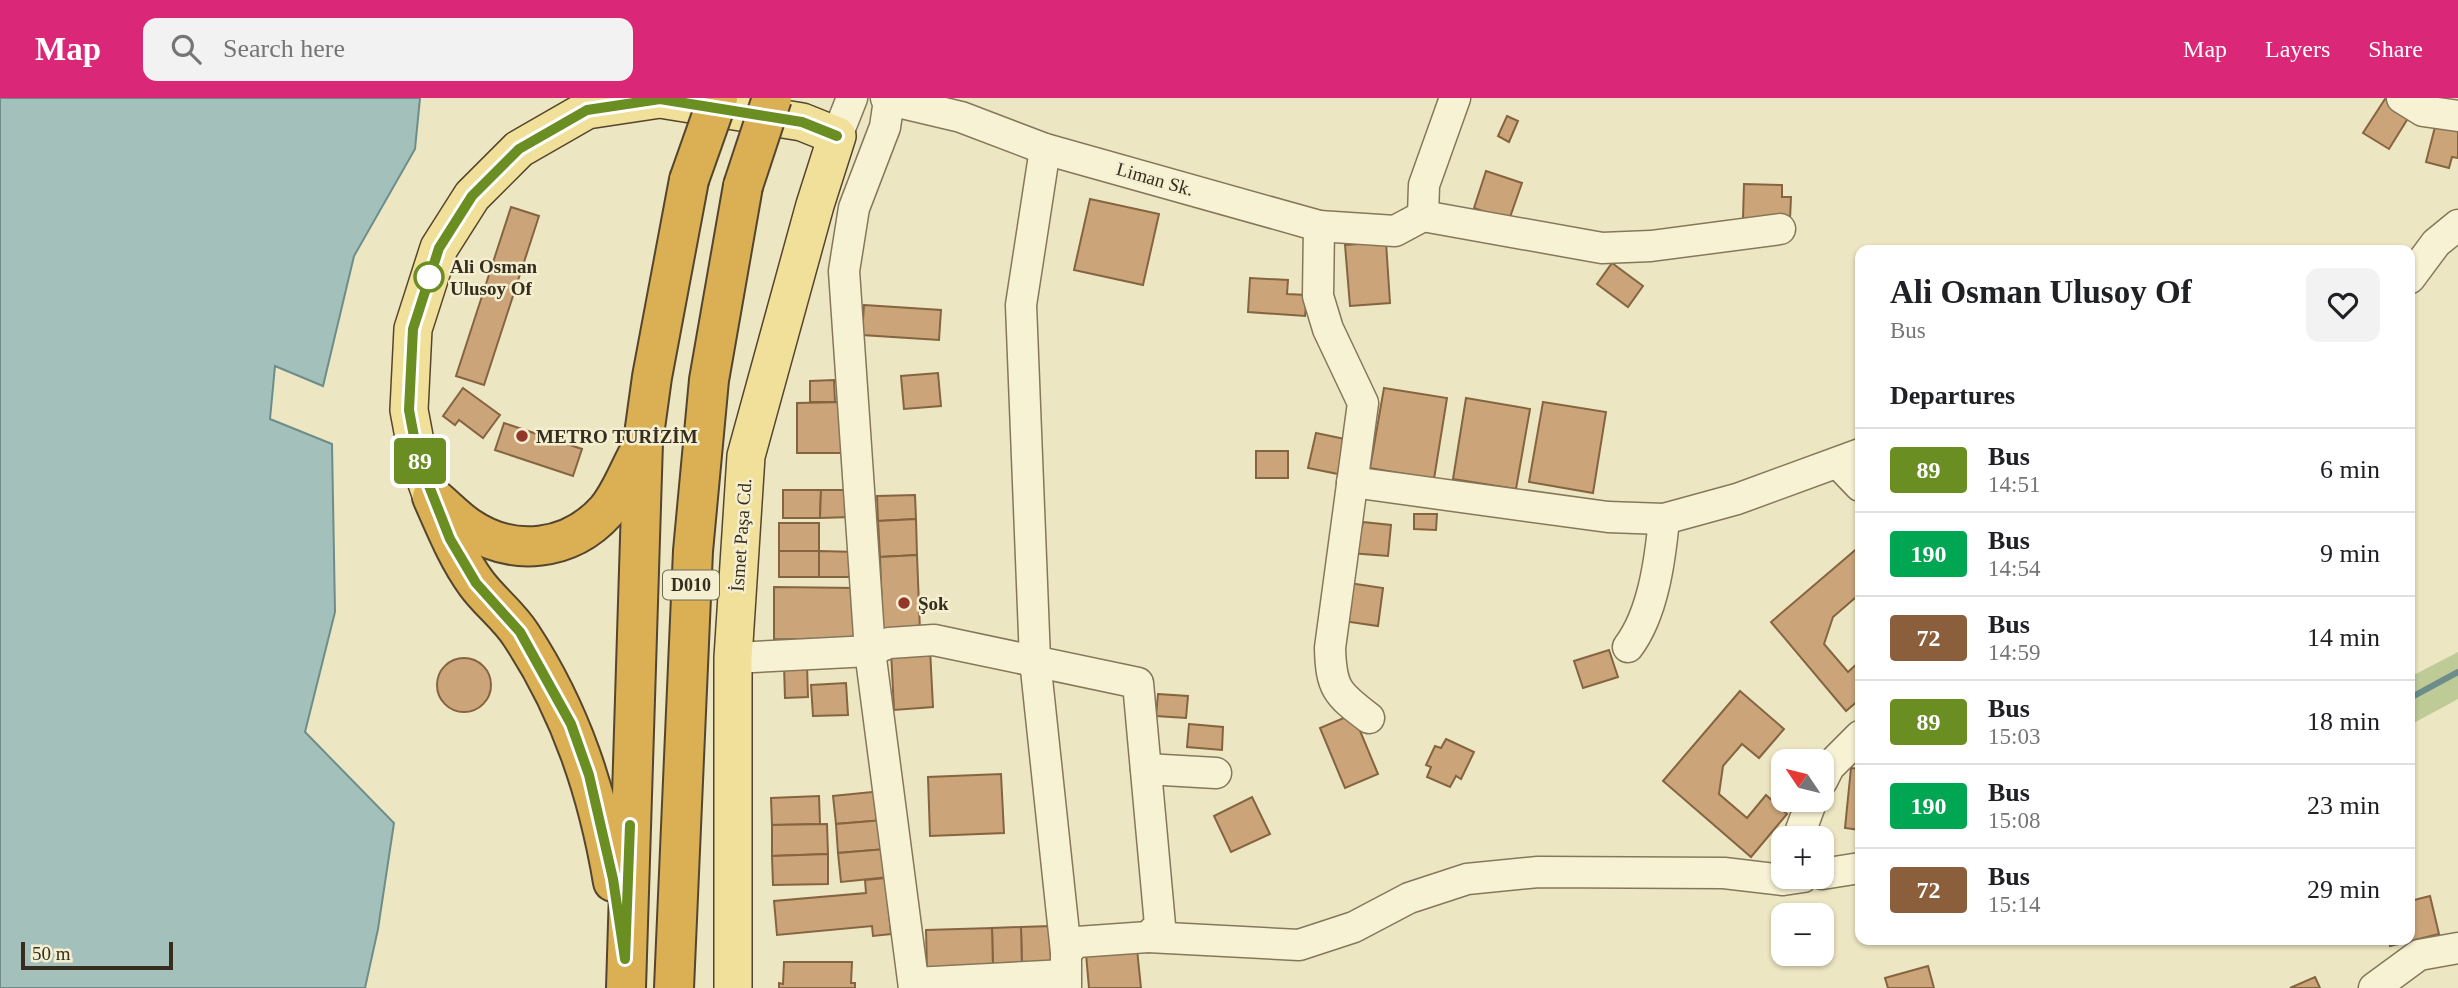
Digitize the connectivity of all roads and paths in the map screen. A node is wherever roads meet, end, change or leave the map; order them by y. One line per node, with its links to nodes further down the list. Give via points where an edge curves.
1 (718, 98): 15 (highway, D010, bridge, via 689,180)
2 (772, 98): 37 (highway, D010, bridge, via 743,186 709,380 693,551)
3 (852, 98): 8 (street, İsmet Paşa Cd.)
4 (1455, 98): 10 (street, via 1424,185)
5 (2402, 98): 7 (street, via 2423,111)
6 (896, 100): 9 (street, Liman Sk., via 961,117); 21 (street, via 854,208 844,271)
7 (2458, 116)
8 (837, 136): 18 (main road, via 802,122 660,99 587,110 519,149 472,196 439,248 413,329 409,410 418,458); 22 (main road, İsmet Paşa Cd., via 746,456)
9 (1045, 149): 12 (street, Liman Sk.); 23 (street, via 1021,305)
10 (1423, 216): 12 (street, Liman Sk., via 1395,231); 13 (street, via 1602,248)
11 (2458, 225): 14 (street, via 2436,243)
12 (1319, 226): 17 (street, via 1318,296 1328,329 1363,403)
13 (1780, 229)
14 (2415, 271)
15 (643, 442): 18 (highway, via 607,510 578,536 545,546 507,544 470,528); 35 (highway, D010)
16 (1849, 459): 19 (street)
17 (1352, 482): 19 (street, via 1594,515); 24 (street, via 1330,648 1331,678 1344,699)
18 (432, 497): 35 (highway, via 476,583 520,632 571,724 589,775 613,879)
19 (1664, 519): 20 (street, via 1641,630)
20 (1628, 647)
21 (870, 651): 22 (street); 23 (street, via 889,643 934,640); 36 (street)
22 (733, 658): 38 (main road, İsmet Paşa Cd.)
23 (1035, 660): 27 (street, via 1138,682); 34 (street)
24 (1369, 718)
25 (1855, 741): 26 (street)
26 (1834, 762)
27 (1146, 769): 28 (street); 32 (street, via 1160,925)
28 (1216, 773)
29 (1855, 869): 30 (street)
30 (1834, 872)
31 (1771, 877): 32 (street, via 1526,873 1455,883 1409,898 1354,927 1299,945)
32 (1148, 937): 34 (street, via 1077,942)
33 (2458, 948): 39 (street, via 2419,954)
34 (1066, 972): 36 (street)
35 (626, 973)
36 (914, 986)
37 (674, 988)
38 (733, 988)
39 (2374, 988)

